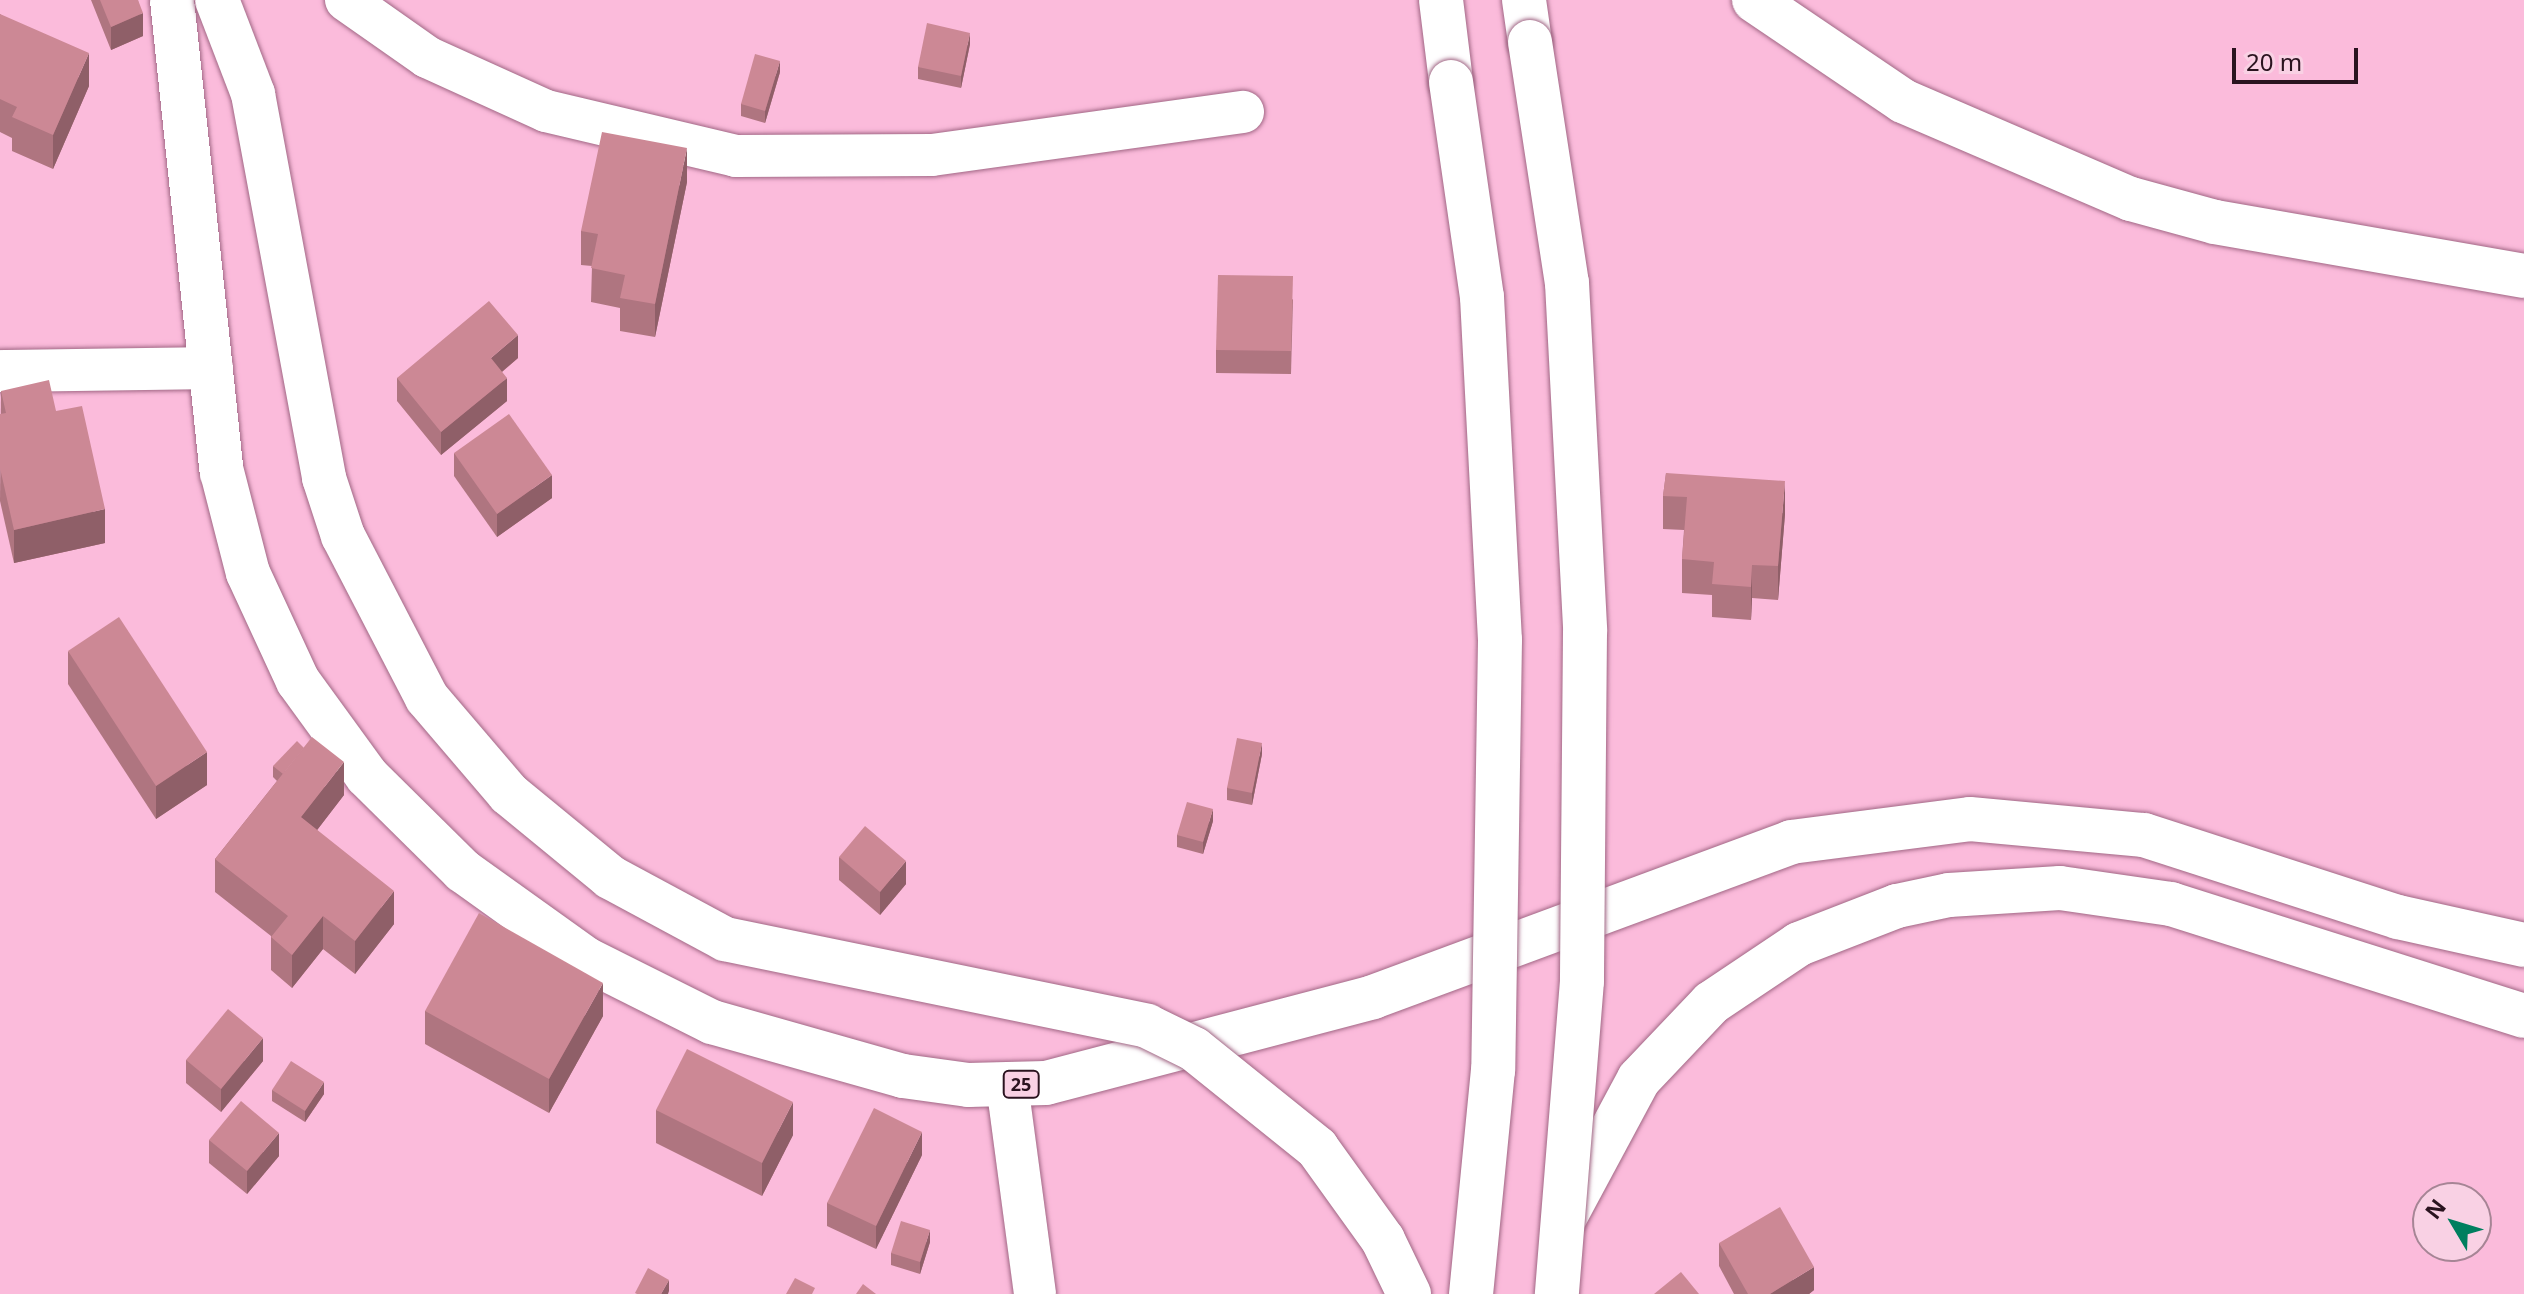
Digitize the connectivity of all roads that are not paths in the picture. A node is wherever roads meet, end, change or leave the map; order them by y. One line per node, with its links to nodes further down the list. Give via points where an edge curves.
1 (172, 0): 9 (main road, 25)
2 (217, 0): 16 (main road, bridge, via 253,94 324,478 343,536 427,698 509,794 610,877 725,939 1132,1023 1194,1049 1317,1148 1383,1240)
3 (346, 0): 7 (street, via 427,57 546,111 736,156 919,156)
4 (1441, 0): 17 (main road, bridge, via 1482,297 1500,640 1493,1070)
5 (1754, 0): 8 (main road, via 1903,101 2131,199 2215,222)
6 (1527, 21): 14 (main road, bridge, via 1567,283 1585,632 1582,981)
7 (1243, 112)
8 (2524, 276)
9 (212, 368): 10 (street); 13 (main road, 25, via 222,472 270,628 298,681 367,776 463,871 586,959 712,1022 838,1063 968,1085)
10 (0, 371)
11 (2524, 945): 13 (main road, 25, via 2398,917 2144,835 2030,820 1909,822 1733,860 1373,997 1046,1083)
12 (2524, 1016): 14 (main road, via 2171,904 2116,893 2005,889 1897,906 1799,944 1711,1003 1632,1090)
13 (1007, 1084): 15 (street)
14 (1566, 1217): 18 (main road, bridge)
15 (1035, 1294)
16 (1409, 1294)
17 (1471, 1294)
18 (1557, 1294)

